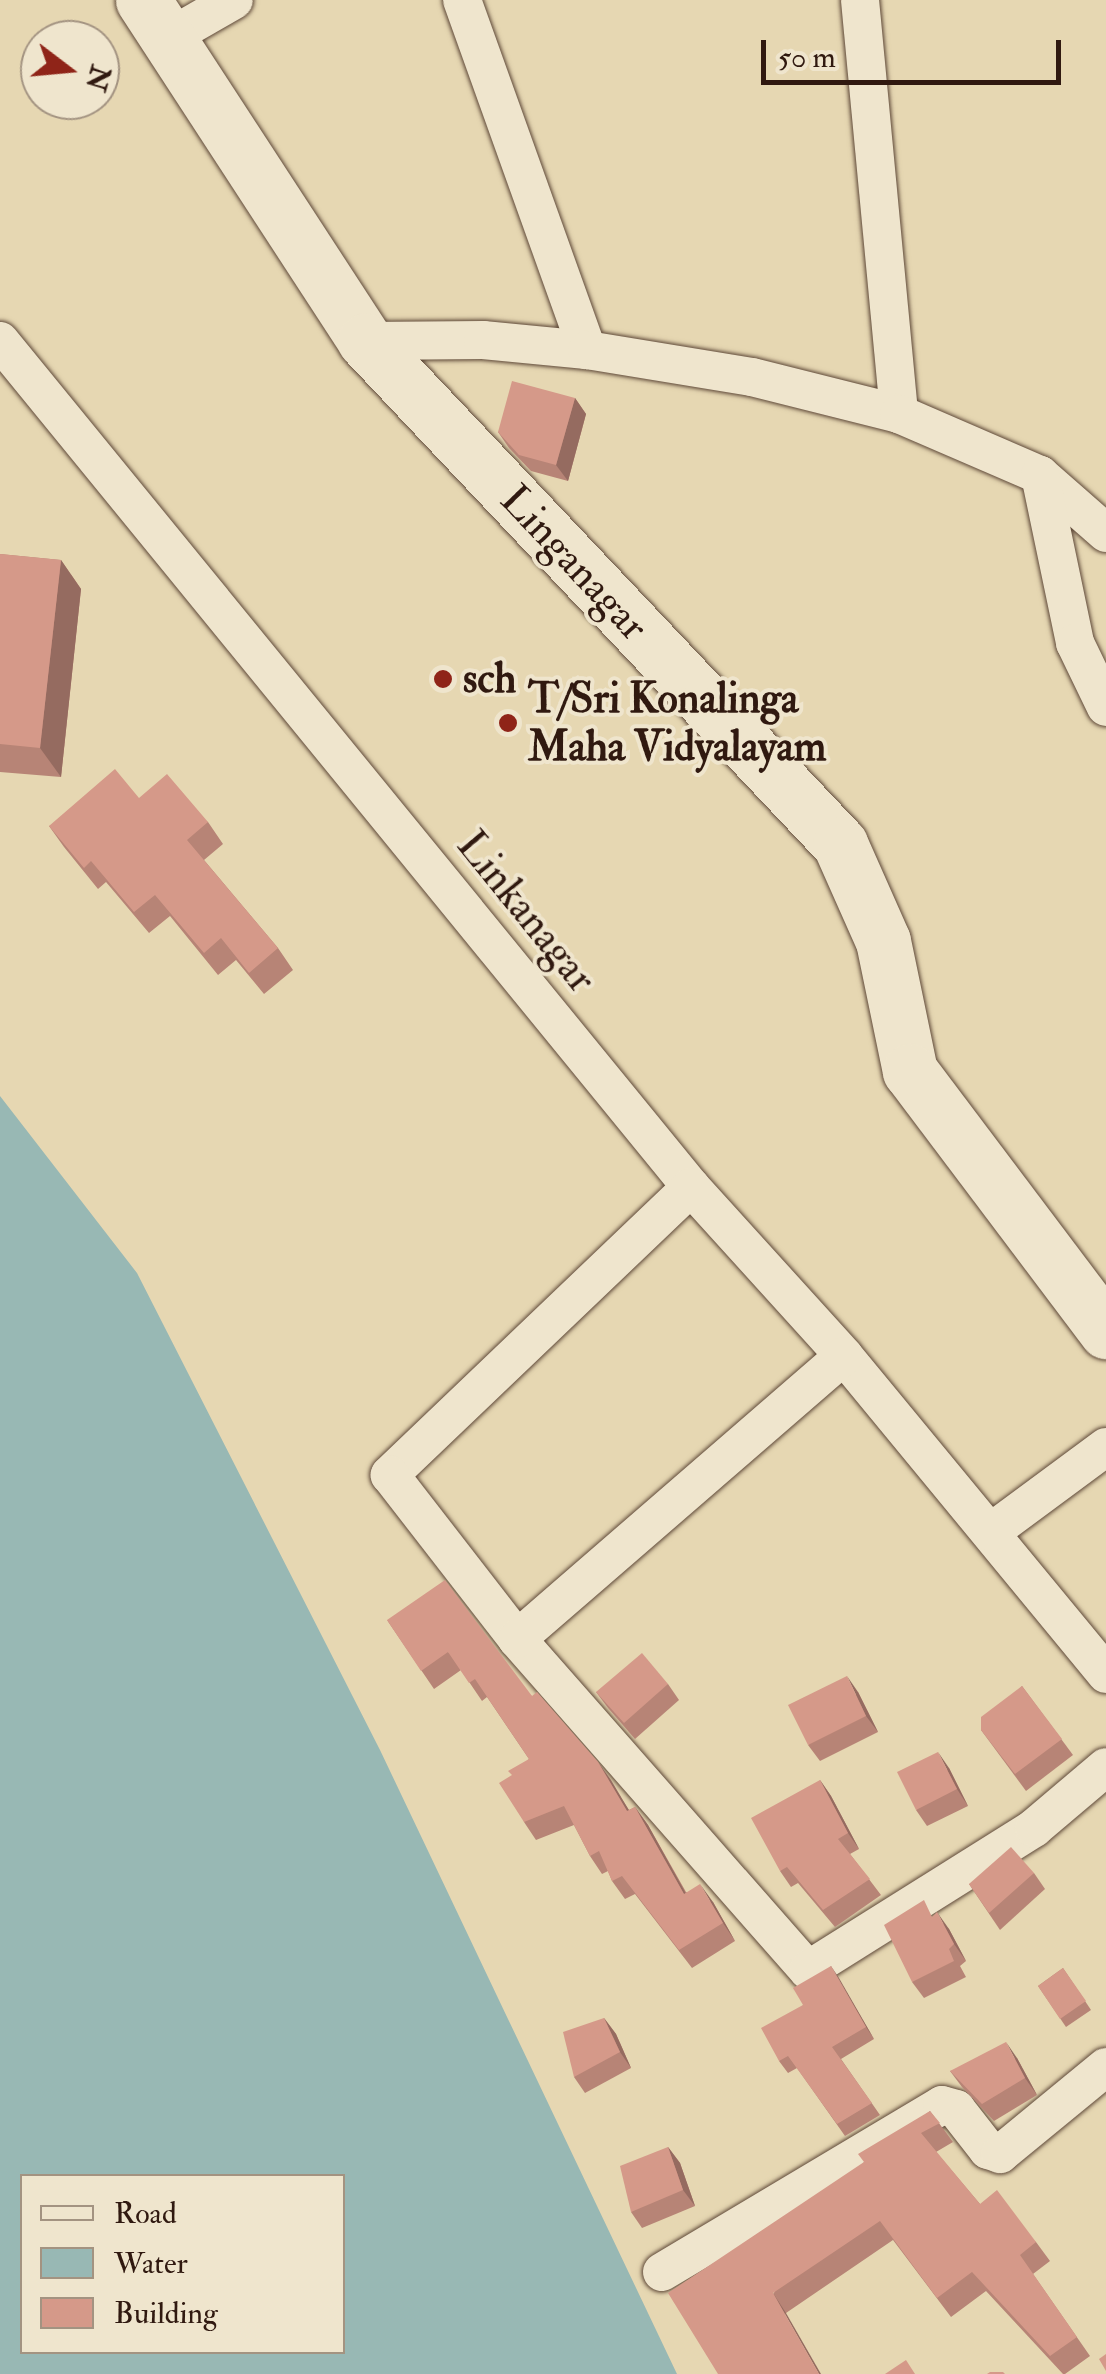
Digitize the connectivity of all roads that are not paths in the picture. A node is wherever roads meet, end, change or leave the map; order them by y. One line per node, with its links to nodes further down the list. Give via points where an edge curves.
1 (234, 0): 4 (street)
2 (462, 0): 7 (street)
3 (860, 0): 8 (street)
4 (154, 20): 6 (street, Linganagar)
5 (0, 341): 12 (street, Linkanagar)
6 (365, 341): 7 (street, via 484,340); 13 (street, Linganagar, via 840,844 883,941 910,1071)
7 (586, 350): 8 (street, via 752,376)
8 (899, 414): 9 (street)
9 (1040, 475): 10 (street); 11 (street, via 1075,642)
10 (1106, 533)
11 (1106, 707)
12 (691, 1186): 14 (street, Linkanagar); 17 (street, via 390,1475)
13 (1106, 1332)
14 (844, 1356): 16 (street, Linkanagar); 17 (street)
15 (1106, 1448): 16 (street)
16 (991, 1532): 18 (street, Linkanagar)
17 (517, 1638): 19 (street, via 808,1970 1034,1828)
18 (1106, 1674)
19 (1106, 1767)
20 (1106, 2067): 21 (street, via 1000,2154 988,2150 956,2109 942,2105)
21 (662, 2272)

